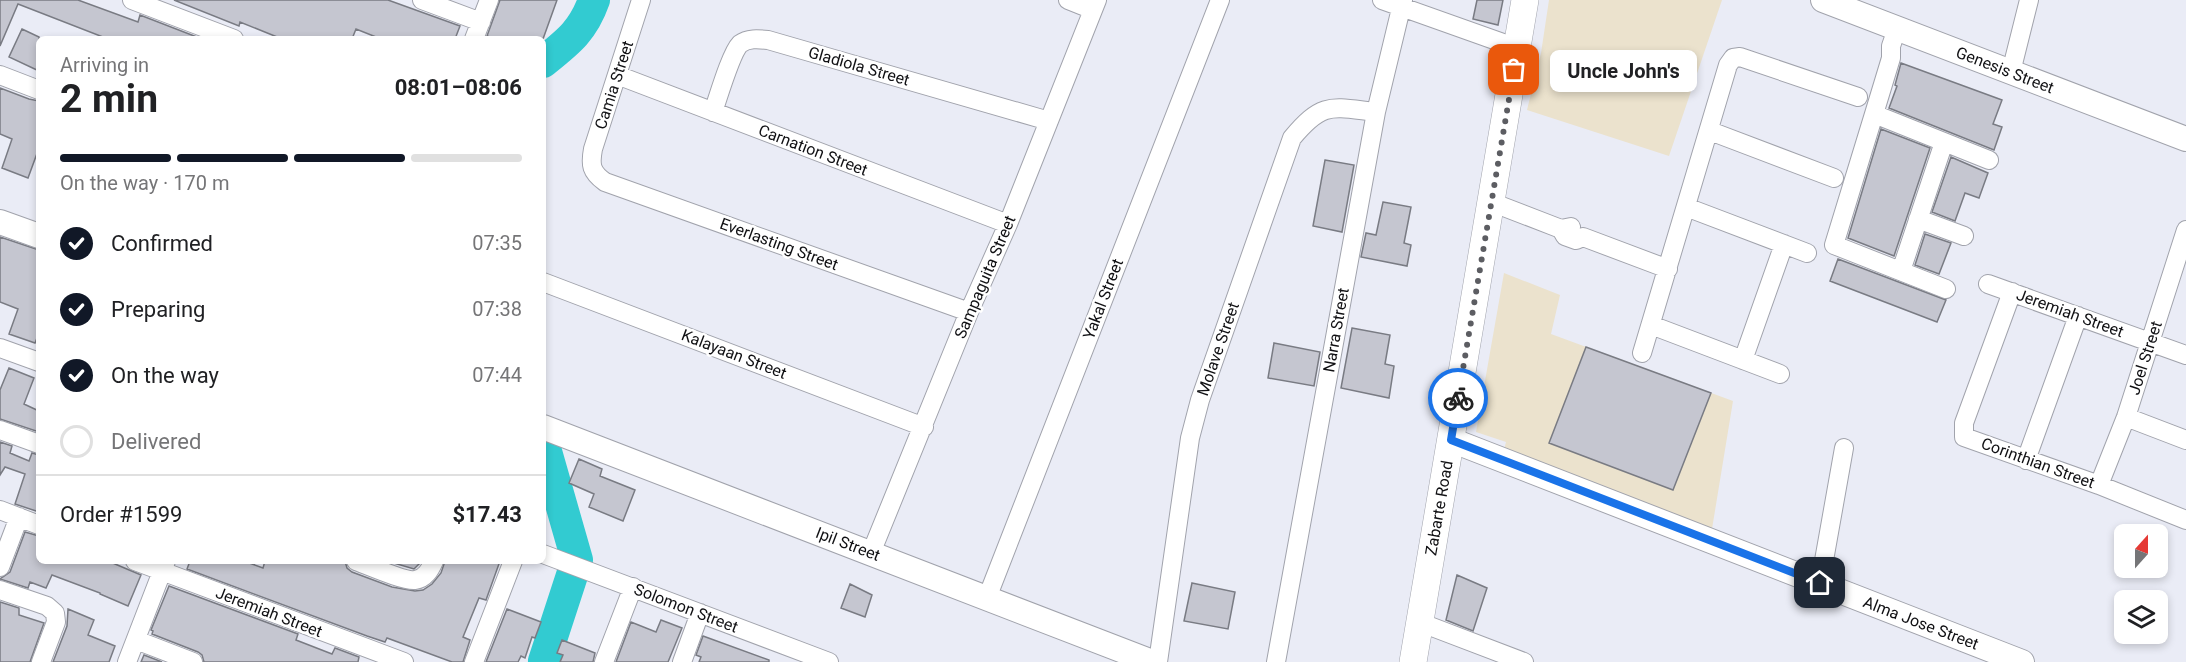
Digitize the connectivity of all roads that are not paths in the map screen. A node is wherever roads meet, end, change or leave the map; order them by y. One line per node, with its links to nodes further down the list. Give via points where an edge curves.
1 (132, 0): 15 (street)
2 (422, 0): 13 (street)
3 (489, 0): 13 (street)
4 (641, 0): 19 (street, Camia Street)
5 (1068, 0): 12 (street)
6 (1220, 0): 82 (street, Yakal Street)
7 (1382, 0): 11 (street)
8 (1526, 0): 16 (main road, Zabarte Road)
9 (1823, 0): 14 (street, Genesis Street)
10 (2029, 0): 17 (street)
11 (1402, 4): 16 (street); 23 (street, Narra Street)
12 (1095, 5): 25 (street, Sampaguita Street)
13 (478, 30)
14 (1901, 30): 17 (street, Genesis Street); 24 (street, via 1891,46)
15 (226, 36)
16 (1517, 48): 32 (main road, Zabarte Road)
17 (2011, 72): 27 (street, Genesis Street)
18 (0, 75): 20 (street)
19 (617, 75): 22 (street, Carnation Street); 30 (street, Camia Street, via 593,149)
20 (36, 89)
21 (1858, 97): 26 (street, via 1740,57 1733,58)
22 (712, 112): 25 (street, Gladiola Street, via 736,50 756,38); 36 (street, Carnation Street)
23 (1376, 112): 95 (street, Molave Street, via 1332,108 1309,118 1292,138 1200,400); 96 (street, Narra Street)
24 (1874, 114): 28 (street); 43 (street, via 1834,245)
25 (1049, 121): 36 (street, Sampaguita Street)
26 (1710, 131): 31 (street); 33 (street)
27 (2186, 139)
28 (1944, 142): 29 (street); 34 (street)
29 (1989, 160)
30 (592, 170): 48 (street, Everlasting Street, via 605,182)
31 (1834, 178)
32 (1491, 202): 42 (street, via 1561,229 1568,226 1580,230 1583,237); 62 (main road, Zabarte Road)
33 (1686, 207): 40 (street); 42 (street)
34 (1918, 219): 38 (street); 43 (street)
35 (0, 222): 37 (street)
36 (1008, 224): 48 (street, Sampaguita Street)
37 (36, 235)
38 (1964, 236)
39 (2184, 241): 51 (street, Joel Street)
40 (1784, 244): 41 (street); 55 (street)
41 (1807, 253)
42 (1668, 269): 50 (street)
43 (1901, 272): 46 (street)
44 (546, 283): 59 (street, Kalayaan Street)
45 (1988, 284): 47 (street, Jeremiah Street)
46 (1946, 289)
47 (2012, 292): 49 (street, Jeremiah Street); 66 (street, Corinthian Street, via 1963,430 1964,436)
48 (969, 312): 59 (street, Sampaguita Street)
49 (2078, 316): 51 (street, Jeremiah Street); 66 (street)
50 (1650, 325): 53 (street); 55 (street)
51 (2151, 342): 54 (street, Jeremiah Street); 58 (street, Joel Street)
52 (0, 348): 56 (street)
53 (1642, 352)
54 (2186, 355)
55 (1743, 360): 57 (street)
56 (36, 361)
57 (1780, 374)
58 (2126, 417): 63 (street); 67 (street, Joel Street)
59 (924, 427): 72 (street, Sampaguita Street)
60 (0, 430): 64 (street)
61 (549, 430): 72 (street, Ipil Street)
62 (1451, 440): 79 (street, Alma Jose Street); 84 (main road, Zabarte Road)
63 (2186, 440)
64 (36, 443)
65 (1844, 448): 79 (street)
66 (2026, 460): 67 (street, Corinthian Street)
67 (2099, 485): 70 (street, Corinthian Street)
68 (0, 510): 69 (street)
69 (19, 517): 71 (street); 78 (street)
70 (2186, 520)
71 (36, 524)
72 (871, 553): 82 (street, Ipil Street)
73 (546, 555): 80 (street, Solomon Street)
74 (364, 564): 75 (street, via 412,581 423,578)
75 (433, 564)
76 (512, 564): 90 (street)
77 (164, 566): 85 (street); 89 (street, Jeremiah Street)
78 (0, 567)
79 (1820, 583): 99 (street, Alma Jose Street)
80 (633, 588): 83 (street, Solomon Street); 91 (street)
81 (0, 590): 86 (street, via 47,606 55,613 56,622)
82 (987, 598): 94 (street, Ipil Street)
83 (700, 613): 92 (street); 93 (street, Solomon Street)
84 (1419, 622): 97 (main road, Zabarte Road); 98 (street)
85 (136, 640): 87 (street); 88 (street)
86 (41, 662)
87 (127, 662)
88 (193, 662)
89 (404, 662)
90 (474, 662)
91 (604, 662)
92 (682, 662)
93 (829, 662)
94 (1152, 662)
95 (1158, 662)
96 (1276, 662)
97 (1413, 662)
98 (1524, 662)
99 (2022, 662)

